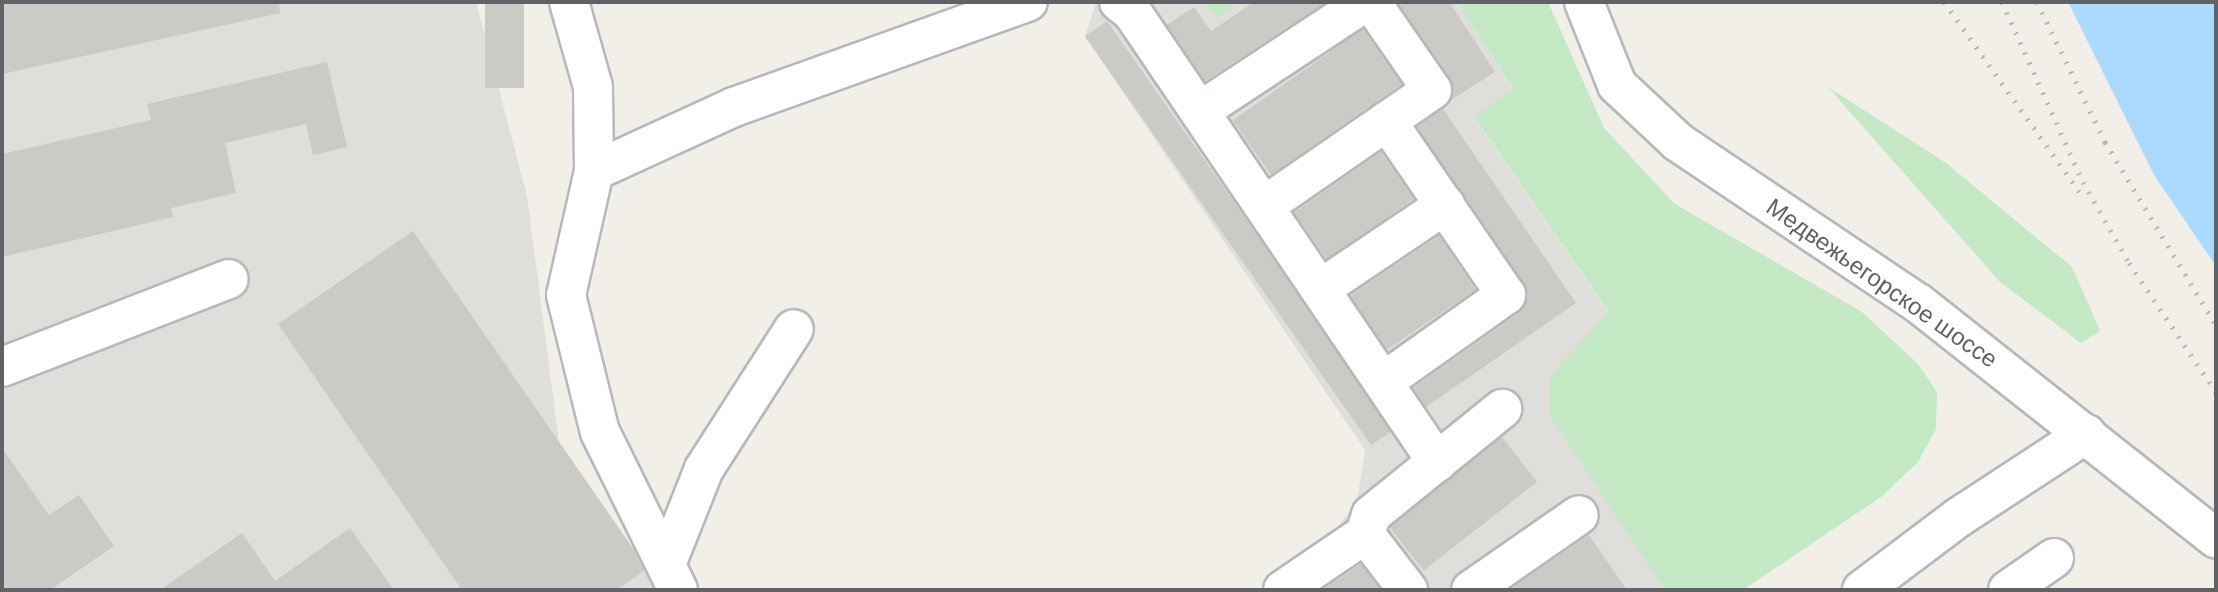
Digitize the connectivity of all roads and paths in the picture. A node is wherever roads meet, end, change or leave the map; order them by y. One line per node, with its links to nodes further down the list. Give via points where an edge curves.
1 (569, 2): 9 (street, via 593,87)
2 (1028, 2): 9 (street, via 899,44 734,107)
3 (1119, 2): 7 (street, via 1132,12)
4 (1364, 2): 7 (street)
5 (1371, 2): 8 (street, via 1432,90)
6 (1584, 2): 18 (street, Медвежьегорское шоссе, via 1617,86 1678,142 1918,303)
7 (1200, 111): 11 (street)
8 (1387, 121): 10 (street); 11 (street)
9 (594, 172): 24 (street, via 566,295 600,432)
10 (1445, 205): 13 (street); 16 (street, via 1506,295)
11 (1264, 206): 13 (street)
12 (229, 279): 15 (street)
13 (1320, 289): 16 (street)
14 (794, 329): 24 (street, via 704,469)
15 (2, 366)
16 (1383, 382): 19 (street)
17 (1502, 409): 19 (street)
18 (2086, 434): 22 (street, Медвежьегорское шоссе); 25 (street, via 1959,517)
19 (1437, 462): 21 (street, via 1371,515)
20 (1579, 515): 28 (street)
21 (1365, 534): 26 (street); 27 (street)
22 (2216, 538)
23 (2054, 558): 29 (street)
24 (672, 576)
25 (1872, 588)
26 (1283, 590)
27 (1408, 590)
28 (1471, 590)
29 (2008, 590)

